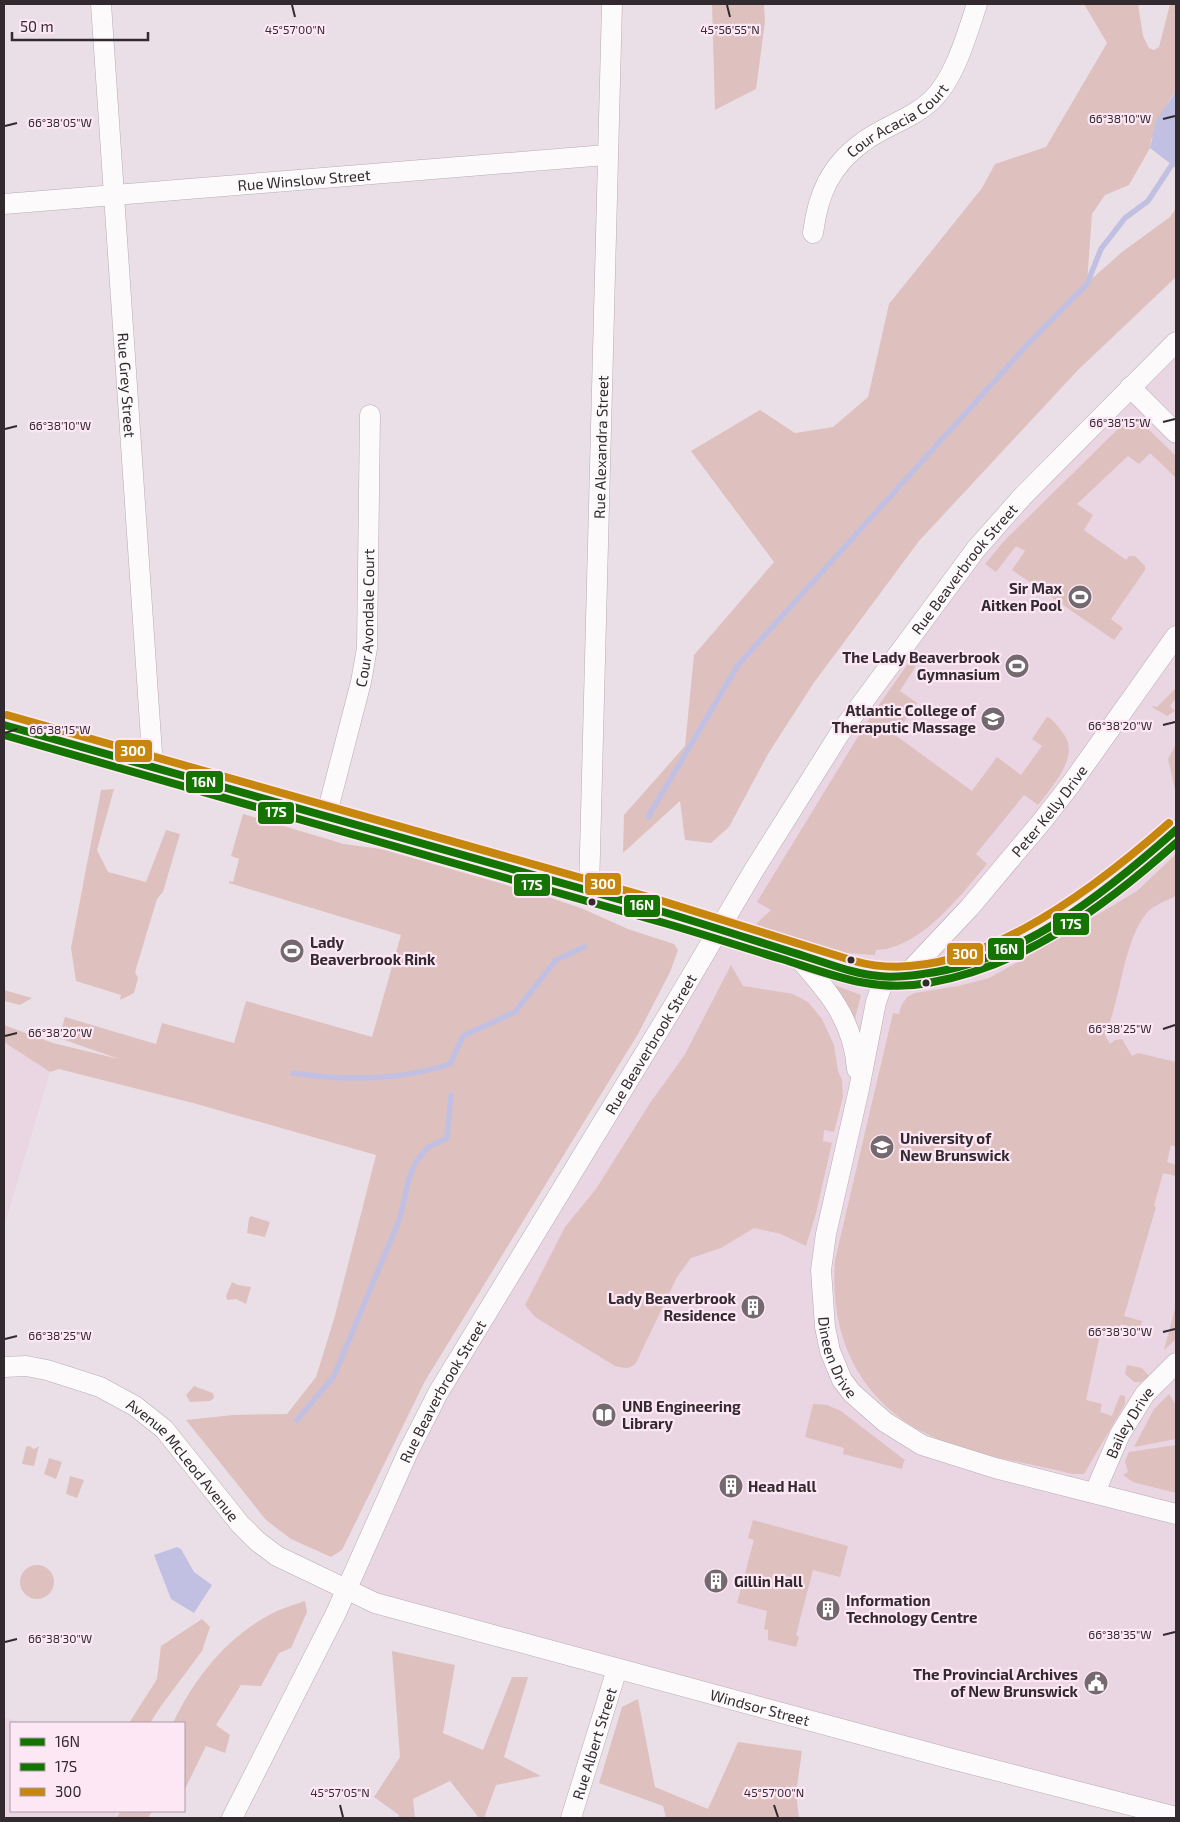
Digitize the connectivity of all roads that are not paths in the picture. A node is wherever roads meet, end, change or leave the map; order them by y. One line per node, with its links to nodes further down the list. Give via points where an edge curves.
1 (102, 4): 5 (street, Rue Grey Street)
2 (612, 4): 4 (street, Rue Alexandra Street)
3 (977, 4): 7 (street, Cour Acacia Court, via 953,69 932,100 901,122 863,142 825,182 817,205)
4 (606, 155): 5 (street, Rue Winslow Street); 17 (street, Rue Alexandra Street)
5 (114, 194): 6 (street, Rue Winslow Street); 14 (street, Rue Grey Street)
6 (4, 204)
7 (813, 233)
8 (1176, 342): 9 (street, Rue Beaverbrook Street)
9 (1130, 387): 11 (street); 18 (street, Rue Beaverbrook Street, via 1022,497 971,557 840,733)
10 (370, 415): 15 (street, Cour Avondale Court, via 367,648)
11 (1176, 433)
12 (1176, 636): 20 (street, Peter Kelly Drive, via 1071,784 970,907)
13 (4, 725): 14 (street)
14 (153, 768): 15 (street)
15 (326, 817): 17 (street)
16 (1176, 830): 20 (street, via 1104,890 1026,939 966,963)
17 (589, 891): 18 (street)
18 (720, 928): 19 (street); 27 (street, Rue Beaverbrook Street, via 438,1393)
19 (794, 953): 21 (street, via 869,975); 22 (street, via 829,995 850,1032 855,1047)
20 (906, 975): 21 (street)
21 (885, 976): 22 (street, Dineen Drive, via 876,1002)
22 (859, 1089): 25 (street, Dineen Drive, via 826,1234 821,1270 825,1327 842,1380 886,1422 922,1445 995,1468)
23 (1176, 1364): 25 (street, Bailey Drive, via 1145,1394 1120,1434)
24 (4, 1367): 27 (street, Avenue McLeod Avenue, via 26,1366 47,1370 100,1387 136,1406 164,1429 257,1541 277,1556)
25 (1095, 1492): 26 (street, Dineen Drive)
26 (1176, 1514)
27 (346, 1589): 28 (street, Windsor Street, via 375,1603); 30 (street, Rue Beaverbrook Street)
28 (617, 1669): 29 (street, Windsor Street); 31 (street, Rue Albert Street)
29 (1176, 1817)
30 (232, 1818)
31 (571, 1818)

